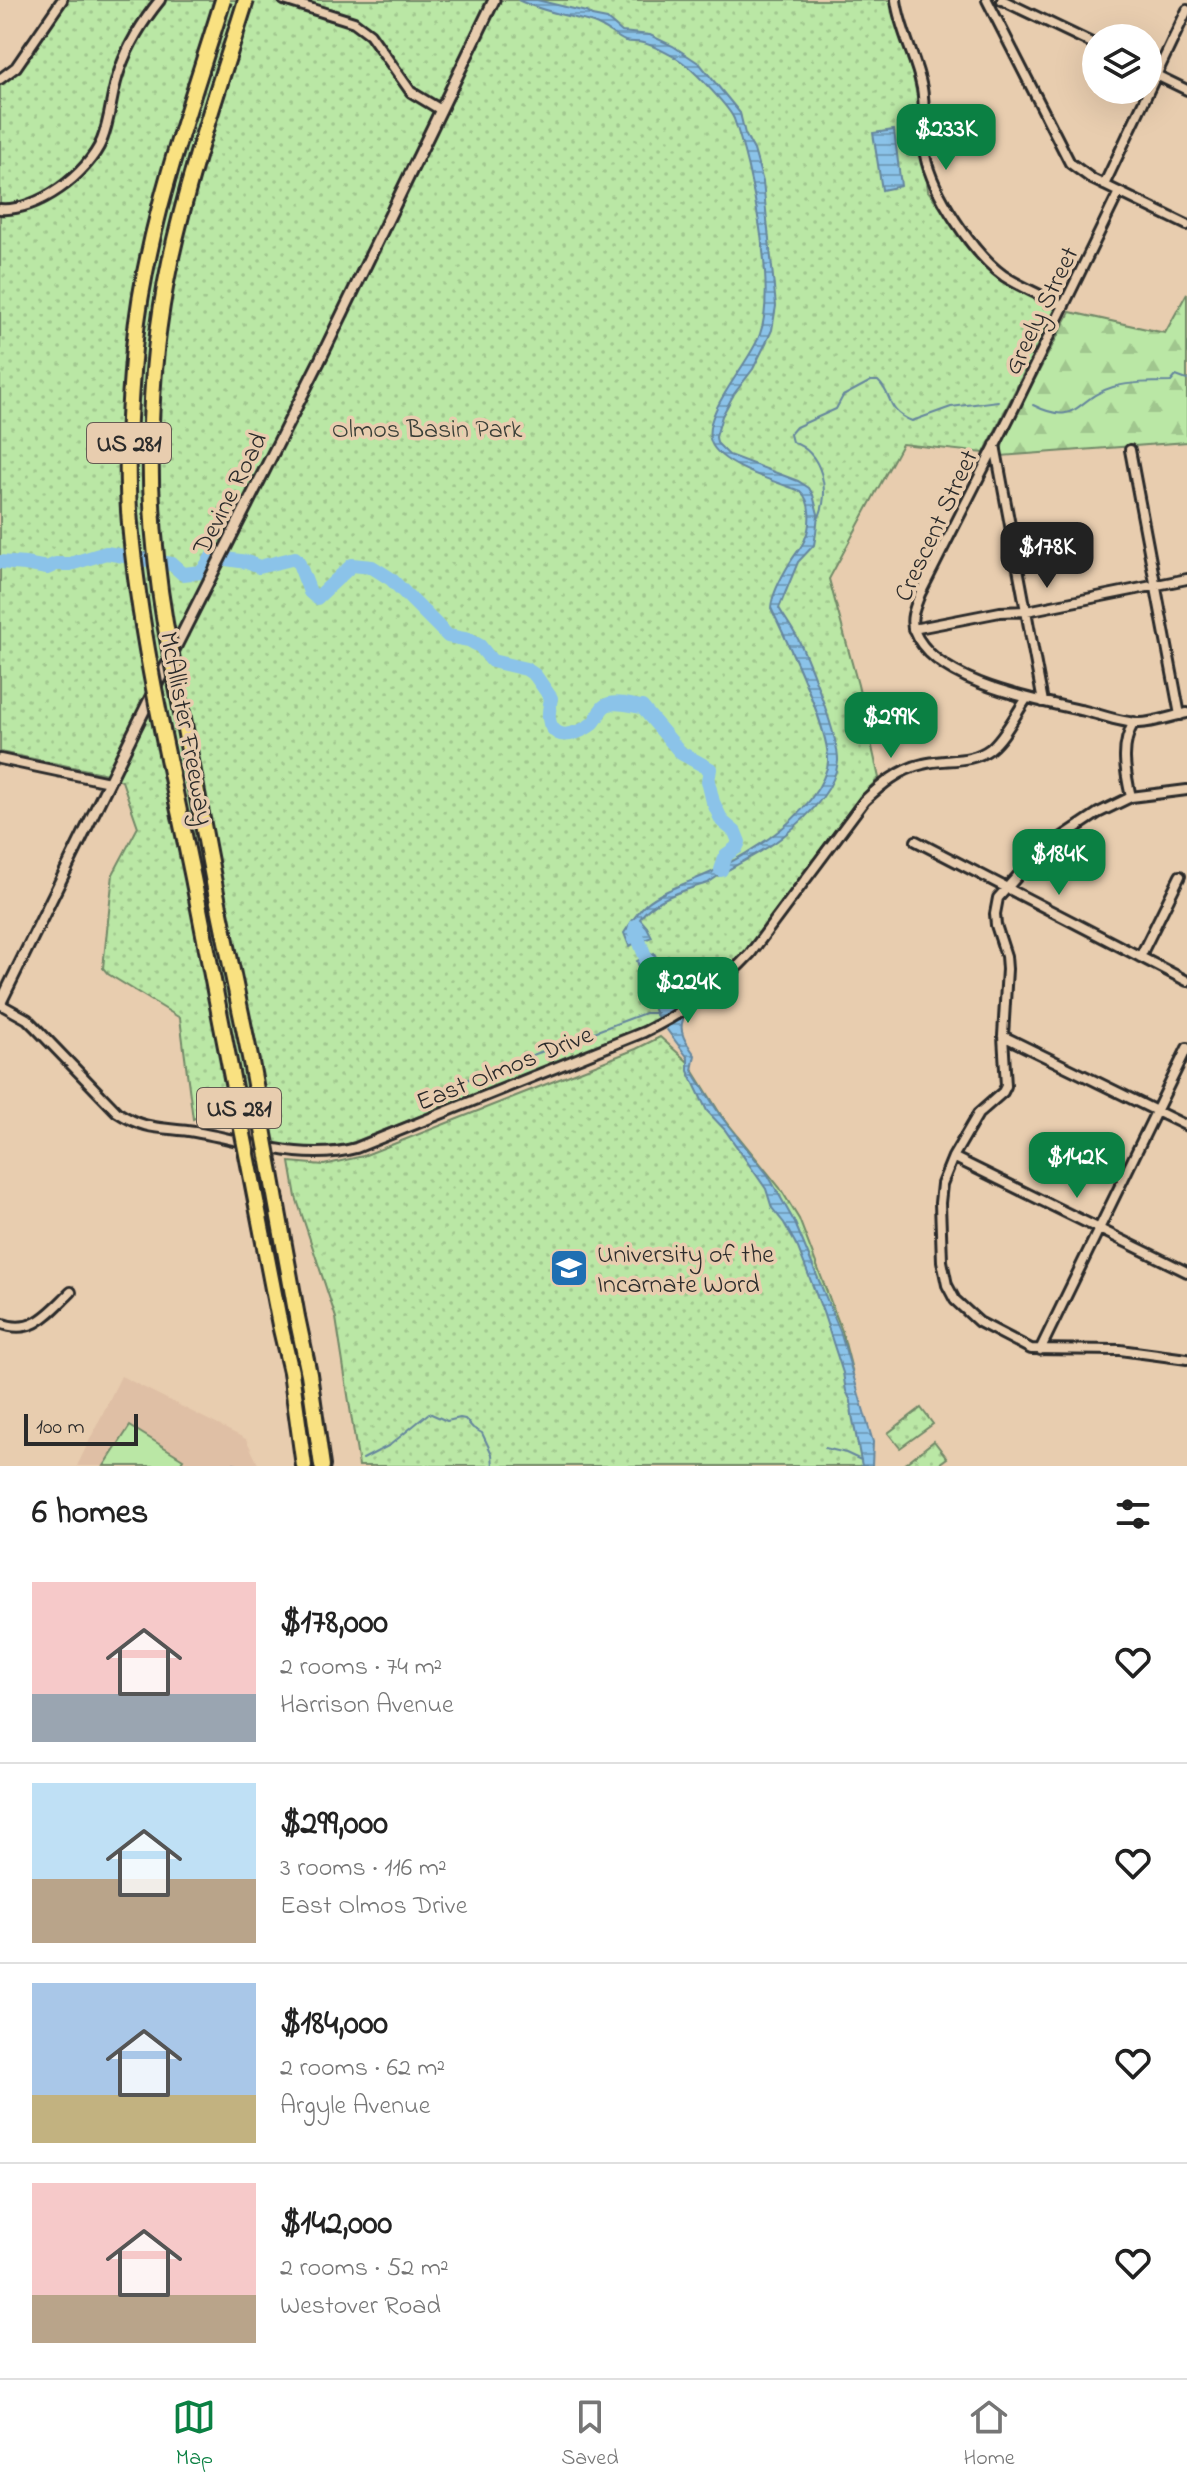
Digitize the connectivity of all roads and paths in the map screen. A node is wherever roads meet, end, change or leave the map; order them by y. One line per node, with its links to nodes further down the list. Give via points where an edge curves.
1 (62, 0): 14 (street, via 16,67)
2 (160, 0): 20 (street, via 124,57 96,152 46,198)
3 (223, 0): 54 (highway, McAllister Freeway / US 281, bridge, via 145,272 129,410 130,521 147,648)
4 (246, 0): 57 (highway, McAllister Freeway / US 281, bridge, via 169,265 153,372 150,450 158,582)
5 (284, 0): 17 (street, via 348,19 365,30 411,92)
6 (494, 0): 17 (street, Devine Road)
7 (896, 0): 22 (street, via 922,90 925,153 934,186 989,264 1020,286)
8 (987, 0): 18 (street, via 1070,163)
9 (1002, 0): 11 (street)
10 (1187, 10): 12 (street)
11 (1082, 38)
12 (1162, 55)
13 (1162, 78): 15 (street)
14 (0, 79)
15 (1187, 90)
16 (1139, 104): 18 (street)
17 (441, 110): 34 (street, Devine Road)
18 (1104, 185): 19 (street)
19 (1119, 192): 21 (street); 22 (street, Greely Street)
20 (0, 209)
21 (1187, 225)
22 (1064, 306): 23 (street, Greely Street)
23 (995, 445): 27 (street); 28 (street, Crescent Street, via 920,594)
24 (1130, 450): 26 (street)
25 (1187, 579): 26 (street)
26 (1155, 585): 27 (street); 31 (street)
27 (1027, 611): 28 (street); 30 (street)
28 (913, 629): 29 (street, Crescent Street, via 954,671)
29 (1027, 698): 30 (street, Crescent Street); 42 (street, East Olmos Drive, via 986,752 912,767 874,792 750,954 666,1021 356,1148 309,1154 134,1124 27,1019)
30 (1043, 702): 32 (street)
31 (1183, 714): 32 (street)
32 (1134, 722): 36 (street, via 1124,758)
33 (0, 759): 34 (street)
34 (109, 782): 42 (street, Devine Road)
35 (1187, 790): 36 (street)
36 (1131, 797): 39 (street, via 1062,837)
37 (916, 841): 39 (street)
38 (1180, 876): 40 (street)
39 (1008, 888): 40 (street); 43 (street, via 998,898 995,914 1007,969)
40 (1140, 957): 41 (street)
41 (1187, 981)
42 (0, 1004)
43 (1003, 1036): 45 (street); 47 (street, via 1006,1086 978,1114)
44 (1187, 1048): 45 (street)
45 (1156, 1111): 46 (street); 48 (street)
46 (1187, 1126)
47 (953, 1157): 48 (street); 52 (street, via 940,1203 947,1285 979,1322)
48 (1099, 1229): 49 (street); 52 (street)
49 (1187, 1272)
50 (71, 1292): 51 (street, via 38,1322 13,1328)
51 (0, 1323)
52 (1040, 1350): 53 (street, via 1120,1350)
53 (1187, 1359)
54 (296, 1404): 55 (highway); 56 (highway, McAllister Freeway / US 281)
55 (294, 1466)
56 (304, 1466)
57 (325, 1466)

